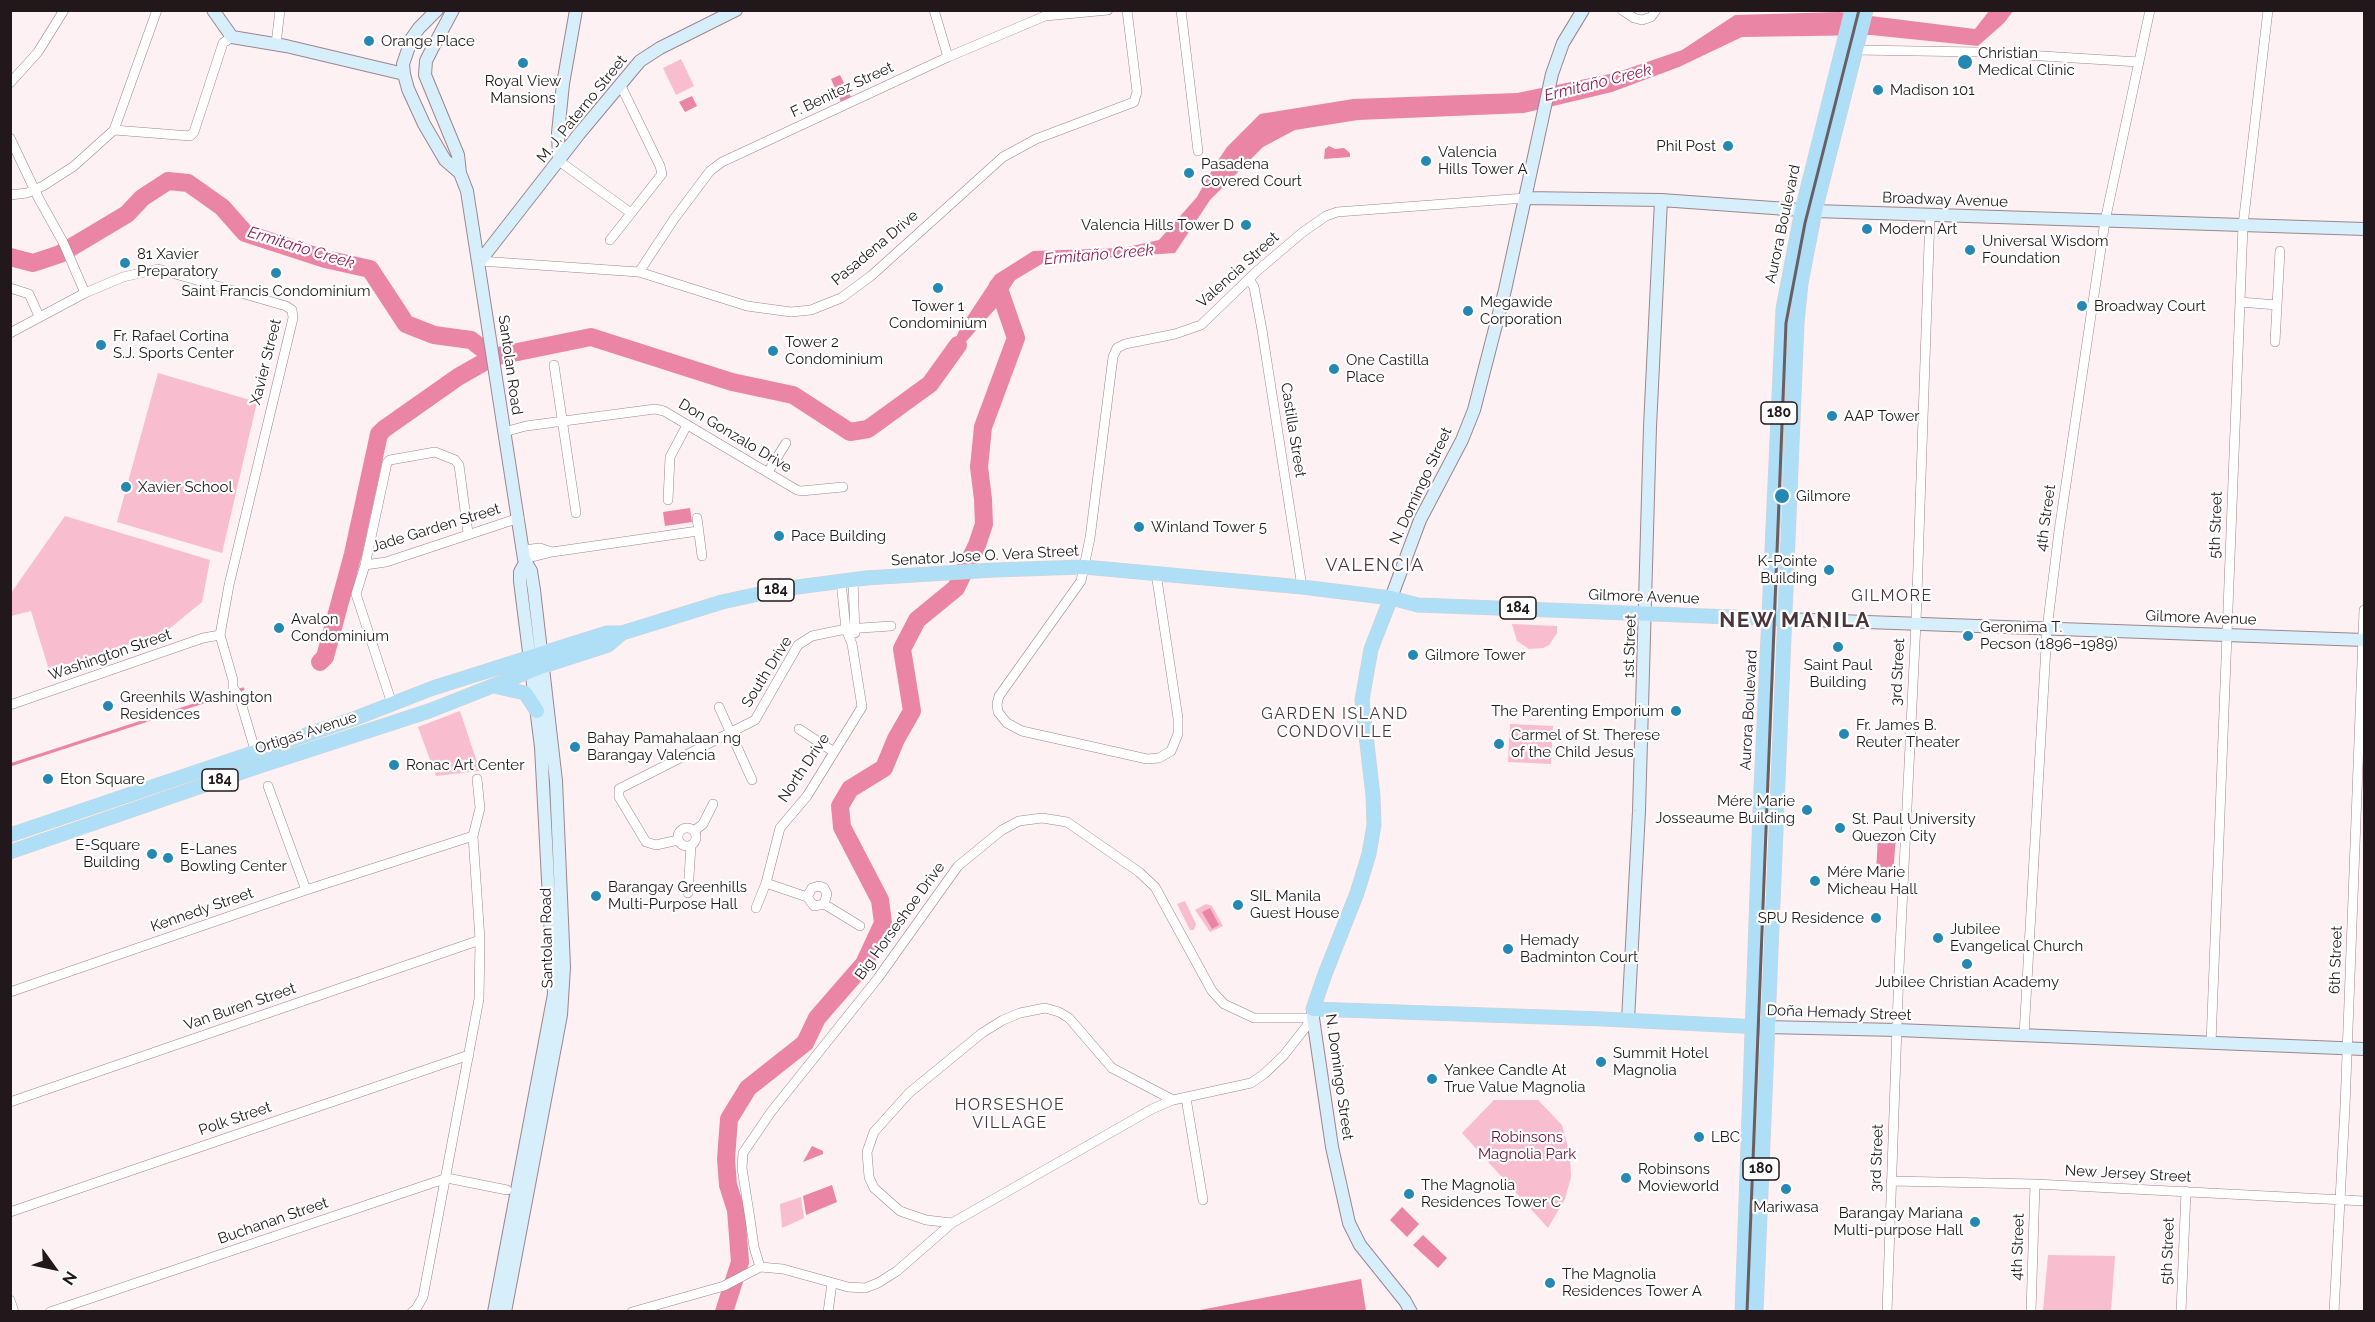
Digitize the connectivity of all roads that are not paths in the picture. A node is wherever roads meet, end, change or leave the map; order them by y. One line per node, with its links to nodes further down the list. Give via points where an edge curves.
1 (64, 10): 25 (street, via 38,52)
2 (157, 10): 27 (street)
3 (213, 10): 19 (main road)
4 (280, 10): 21 (street)
5 (437, 10): 24 (main road, via 412,38 403,64)
6 (453, 10): 31 (main road, Santolan Road, via 424,69 458,155)
7 (576, 10): 30 (main road, via 561,104)
8 (736, 10): 26 (main road, M. J. Paterno Street, via 660,48 640,61)
9 (934, 10): 22 (street)
10 (1108, 10): 22 (street, F. Benitez Street, via 1045,16)
11 (1127, 10): 45 (street, Pasadena Drive, via 1137,92 1134,102 1036,138 1003,157 871,276 841,298 791,312 747,306)
12 (1181, 10): 29 (street)
13 (1583, 10): 34 (main road, N. Domingo Street, via 1563,43 1552,74)
14 (1622, 10): 15 (street, via 1642,20 1652,17)
15 (1656, 10)
16 (2150, 10): 23 (street, 4th Street)
17 (2268, 10): 40 (street, 5th Street)
18 (1859, 12): 20 (main road, Aurora Boulevard / 180)
19 (232, 37): 21 (main road); 27 (street, via 223,43 190,136)
20 (1853, 42): 23 (street); 36 (main road, Aurora Boulevard / 180)
21 (276, 44): 24 (main road)
22 (948, 57): 45 (street, F. Benitez Street, via 722,162 710,171)
23 (2139, 62): 39 (street, 4th Street)
24 (404, 74): 31 (main road, Santolan Road, via 424,124 445,160)
25 (10, 83)
26 (620, 84): 30 (main road, M. J. Paterno Street); 37 (street, via 662,170 660,178)
27 (114, 130): 32 (street, via 74,166)
28 (10, 138): 32 (street)
29 (1198, 151)
30 (559, 160): 37 (street); 44 (main road, M. J. Paterno Street)
31 (459, 173): 44 (main road, Santolan Road, via 467,191)
32 (35, 190): 33 (street); 48 (street)
33 (10, 195)
34 (1525, 198): 35 (main road, Broadway Avenue); 46 (street, Valencia Street, via 1337,212 1303,232); 74 (main road, N. Domingo Street, via 1474,410 1420,520)
35 (1661, 200): 36 (main road, Broadway Avenue); 76 (main road, 1st Street)
36 (1809, 211): 38 (main road, Broadway Avenue); 77 (main road, Aurora Boulevard / 180, via 1783,309); 78 (main road, Aurora Boulevard / 180, via 1797,323)
37 (631, 213): 42 (street)
38 (1930, 215): 39 (main road, Broadway Avenue); 79 (street, 3rd Street)
39 (2105, 221): 40 (main road, Broadway Avenue); 82 (street, 4th Street)
40 (2243, 225): 41 (main road, Broadway Avenue); 49 (street, 5th Street)
41 (2364, 229)
42 (610, 240)
43 (2280, 251): 50 (street)
44 (480, 261): 45 (street, Pasadena Drive); 57 (main road, Santolan Road)
45 (639, 272)
46 (1249, 279): 70 (street, Valencia Street, via 1201,325 1117,348); 73 (street, Castilla Street, via 1262,330)
47 (10, 288): 51 (street, via 29,294)
48 (85, 293): 51 (street, Xavier Street); 83 (street, Xavier Street, via 123,277 158,269 292,310)
49 (2240, 302): 50 (street); 84 (street, 5th Street)
50 (2277, 305): 53 (street)
51 (39, 316): 52 (street, Xavier Street)
52 (10, 333)
53 (2275, 342)
54 (554, 365): 55 (street)
55 (563, 421): 56 (street, Don Gonzalo Drive, via 655,409); 57 (street, Don Gonzalo Drive); 62 (street)
56 (687, 425): 59 (street, Don Gonzalo Drive); 61 (street, via 670,457)
57 (504, 432): 63 (main road, Santolan Road)
58 (786, 443): 59 (street)
59 (768, 472): 60 (street, Don Gonzalo Drive, via 801,492)
60 (843, 487)
61 (668, 500)
62 (576, 513)
63 (519, 518): 66 (street, Jade Garden Street); 68 (main road, Santolan Road)
64 (697, 518): 65 (street)
65 (699, 531): 67 (street); 68 (street, via 552,552 540,548)
66 (468, 534): 69 (street, Jade Garden Street, via 386,562); 69 (street, via 459,465 455,460 435,452 390,460)
67 (702, 556)
68 (524, 557): 86 (main road, Santolan Road, via 533,580)
69 (365, 565): 89 (street, Jade Garden Street, via 356,594)
70 (1084, 567): 71 (main road, Senator Jose O. Vera Street / 184); 71 (street, via 1081,581 999,696 998,712 1007,723 1022,731 1147,759 1171,751 1179,731); 72 (main road, Senator Jose O. Vera Street / 184)
71 (1156, 573): 73 (main road, Senator Jose O. Vera Street / 184)
72 (847, 581): 81 (street, North Drive); 86 (main road, Senator Jose O. Vera Street / 184, via 722,602 622,633 608,645)
73 (1302, 587): 74 (main road, Senator Jose O. Vera Street / 184)
74 (1391, 598): 76 (main road, Gilmore Avenue / 184, via 1418,605); 115 (main road, N. Domingo Street, via 1371,649 1362,700 1374,825 1369,854)
75 (2364, 610): 85 (street, 6th Street)
76 (1646, 613): 77 (main road, Gilmore Avenue / 184); 116 (main road, 1st Street)
77 (1769, 618): 78 (main road, Gilmore Avenue / 184); 117 (main road, Aurora Boulevard / 180)
78 (1784, 619): 79 (main road, Gilmore Avenue); 117 (main road, Aurora Boulevard / 180)
79 (1916, 623): 82 (main road, Gilmore Avenue); 118 (street, 3rd Street)
80 (891, 626): 81 (street, South Drive)
81 (851, 629): 93 (street, South Drive, via 812,636 798,645 760,714); 95 (street, North Drive, via 862,707)
82 (2048, 629): 84 (main road, Gilmore Avenue); 119 (street, 4th Street)
83 (220, 635): 88 (street, Washington Street); 94 (street, Xavier Street)
84 (2226, 635): 85 (main road, Gilmore Avenue); 120 (street, 5th Street)
85 (2364, 640): 121 (street, 6th Street)
86 (537, 662): 87 (main road, Ortigas Avenue / 184); 89 (main road, Ortigas Avenue / 184, via 433,688); 91 (main road, Santolan Road); 145 (main road, Santolan Road, via 556,781 563,994)
87 (492, 687): 91 (main road, via 525,693); 105 (main road, Ortigas Avenue / 184)
88 (10, 705)
89 (392, 705): 94 (main road, Ortigas Avenue / 184)
90 (718, 707): 93 (street)
91 (537, 711): 144 (main road, Santolan Road, via 554,994)
92 (799, 729): 95 (street)
93 (731, 733): 97 (street); 103 (street, South Drive, via 619,789 619,797 646,842 656,845)
94 (255, 750): 101 (main road, Ortigas Avenue / 184)
95 (834, 752): 106 (street, North Drive, via 807,796 780,828)
96 (477, 779): 102 (street, via 480,808)
97 (752, 780)
98 (268, 786): 107 (street)
99 (713, 804): 100 (street, via 703,824)
100 (694, 831): 103 (street, via 680,830); 104 (street, via 695,841)
101 (10, 835)
102 (473, 836): 107 (street, Kennedy Street); 113 (street)
103 (678, 840): 104 (street)
104 (691, 845): 108 (street)
105 (10, 852)
106 (766, 883): 109 (street); 111 (street, North Drive)
107 (306, 890): 114 (street, Kennedy Street)
108 (688, 893)
109 (807, 897): 110 (street, via 814,906); 110 (street, via 812,888 824,888)
110 (824, 904): 112 (street)
111 (756, 908)
112 (861, 926)
113 (480, 940): 123 (street, via 481,986); 126 (street, Van Buren Street)
114 (10, 992)
115 (1313, 1014): 116 (main road, Doña Hemady Street); 124 (street, via 1284,1055 1251,1083); 137 (street, Big Horseshoe Drive, via 1254,1018 1224,1004 1212,991 1155,887 1139,872 1067,822 1042,818 1019,821 958,866 878,978 743,1153 742,1168); 148 (main road, N. Domingo Street, via 1332,1147 1349,1223 1360,1245)
116 (1629, 1020): 117 (main road, Doña Hemady Street)
117 (1759, 1027): 118 (main road, Doña Hemady Street); 149 (main road, Aurora Boulevard / 180); 150 (main road, Aurora Boulevard / 180)
118 (1897, 1030): 119 (main road, Doña Hemady Street); 128 (street, 3rd Street)
119 (2024, 1035): 120 (main road, Doña Hemady Street)
120 (2211, 1043): 121 (main road, Doña Hemady Street)
121 (2347, 1048): 122 (main road, Doña Hemady Street); 132 (street, 6th Street)
122 (2364, 1049)
123 (470, 1055): 127 (street); 135 (street, Polk Street)
124 (1186, 1098): 125 (street); 133 (street)
125 (1173, 1100): 136 (street); 136 (street, via 1107,1064 1069,1018 1059,1012 1046,1008 1003,1020 909,1094 874,1132 867,1152 874,1188 900,1211)
126 (10, 1102)
127 (447, 1178): 130 (street, Buchanan Street); 142 (street, Buchanan Street); 143 (street, via 423,1297)
128 (1891, 1181): 129 (street, New Jersey Street); 151 (street, 3rd Street)
129 (2035, 1184): 131 (street, New Jersey Street); 152 (street, 4th Street)
130 (507, 1190)
131 (2186, 1191): 132 (street, New Jersey Street); 153 (street, 5th Street)
132 (2341, 1199): 134 (street, New Jersey Street); 154 (street, 6th Street)
133 (1203, 1200)
134 (2364, 1200)
135 (10, 1212)
136 (952, 1223): 138 (street, via 878,1283 865,1288)
137 (760, 1267): 138 (street, via 783,1269); 140 (street, via 724,1286)
138 (832, 1283): 147 (street)
139 (10, 1300): 141 (street)
140 (650, 1309): 146 (street)
141 (14, 1311)
142 (50, 1311)
143 (412, 1311)
144 (494, 1311)
145 (505, 1311)
146 (632, 1311)
147 (828, 1311)
148 (1411, 1311)
149 (1742, 1311)
150 (1755, 1311)
151 (1887, 1311)
152 (2031, 1311)
153 (2181, 1311)
154 (2334, 1311)

